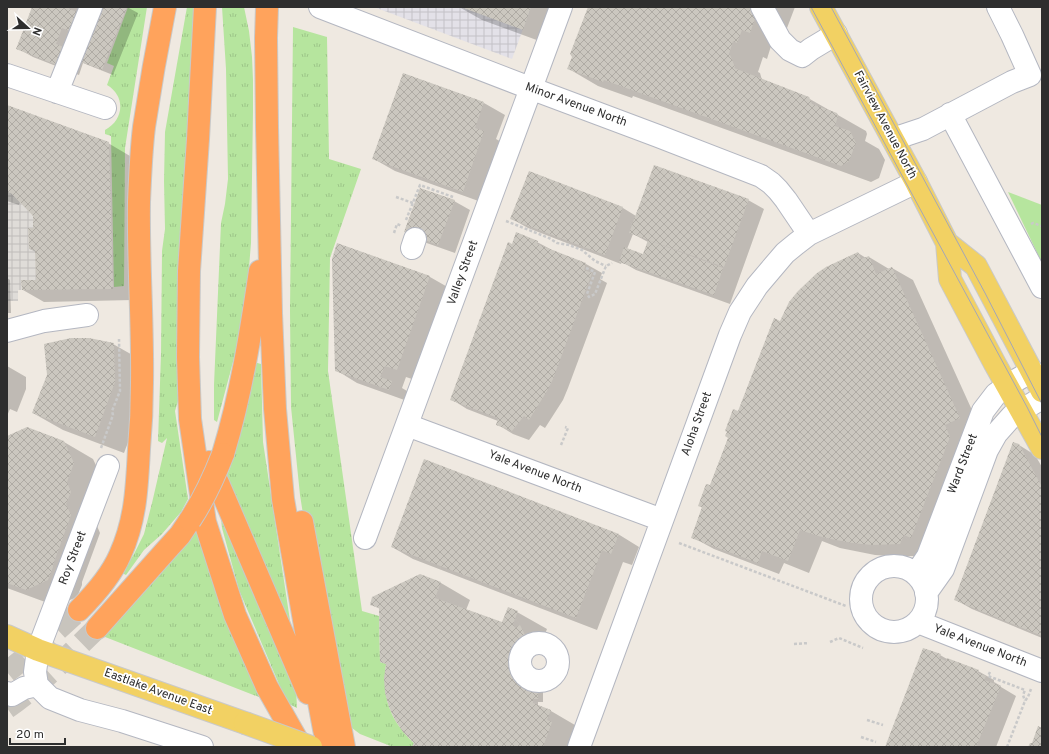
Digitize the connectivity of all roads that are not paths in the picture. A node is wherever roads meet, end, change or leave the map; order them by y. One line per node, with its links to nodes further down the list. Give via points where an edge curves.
1 (91, 7): 13 (street)
2 (165, 7): 38 (highway, via 142,153 139,240 142,383 135,506 130,532 120,558)
3 (206, 7): 29 (highway, via 189,271)
4 (267, 7): 16 (highway)
5 (320, 7): 12 (street, Minor Avenue North)
6 (561, 7): 12 (street, Valley Street)
7 (762, 7): 10 (street, via 780,40 790,50 802,56)
8 (821, 7): 10 (main road, Fairview Avenue North)
9 (998, 7): 15 (street, via 1030,75)
10 (836, 34): 17 (main road, Fairview Avenue North)
11 (7, 75): 13 (street)
12 (530, 88): 19 (street, Minor Avenue North, via 761,176 778,190); 30 (street, Valley Street)
13 (57, 92): 14 (street)
14 (105, 108)
15 (950, 114): 17 (street, via 922,129); 21 (street)
16 (267, 127): 33 (highway, via 275,409); 40 (highway, bridge, via 264,249 240,390 223,454 209,488 180,535)
17 (893, 139): 18 (main road, Fairview Avenue North)
18 (916, 182): 19 (street, Aloha Street); 20 (main road, Fairview Avenue North)
19 (809, 234): 34 (street, Aloha Street, via 785,253 757,286 740,312)
20 (948, 243): 24 (main road, Fairview Avenue North, via 976,266); 25 (main road, Fairview Avenue North, via 950,279)
21 (1042, 287)
22 (86, 316): 23 (street, via 44,321)
23 (7, 330)
24 (1032, 371): 25 (street, Ward Street); 26 (main road, Fairview Avenue North)
25 (1008, 386): 28 (main road, Fairview Avenue North); 36 (street, Ward Street, via 996,394 982,411 928,556)
26 (1042, 391)
27 (1042, 398): 28 (street, Ward Street)
28 (1020, 410): 31 (main road, Fairview Avenue North); 37 (street, Ward Street, via 996,434 987,450 942,569)
29 (190, 419): 46 (highway); 48 (highway, via 205,522 235,615 267,687)
30 (407, 425): 34 (street, Yale Avenue North); 35 (street, Valley Street)
31 (1042, 448)
32 (104, 457): 42 (street, Roy Street)
33 (280, 462): 46 (highway, via 283,499); 50 (highway, via 297,496)
34 (662, 520): 51 (street, Aloha Street)
35 (365, 538)
36 (916, 574): 37 (street, Yale Avenue North, via 926,587); 39 (street, Yale Avenue North, via 902,566 892,565 872,573 861,591 861,602 869,622 879,629 901,632 912,628)
37 (926, 593): 39 (street, Yale Avenue North, via 926,610)
38 (80, 610)
39 (918, 622): 43 (street, Yale Avenue North)
40 (97, 628)
41 (7, 636): 42 (main road, Eastlake Avenue East)
42 (38, 650): 44 (street, Roy Street, via 35,672); 49 (main road, Eastlake Avenue East, bridge)
43 (1037, 678)
44 (37, 685): 45 (street, via 24,688 12,695); 47 (street, via 50,698 80,710)
45 (7, 693)
46 (326, 738)
47 (200, 746)
48 (301, 747)
49 (311, 747)
50 (344, 747)
51 (578, 747)

